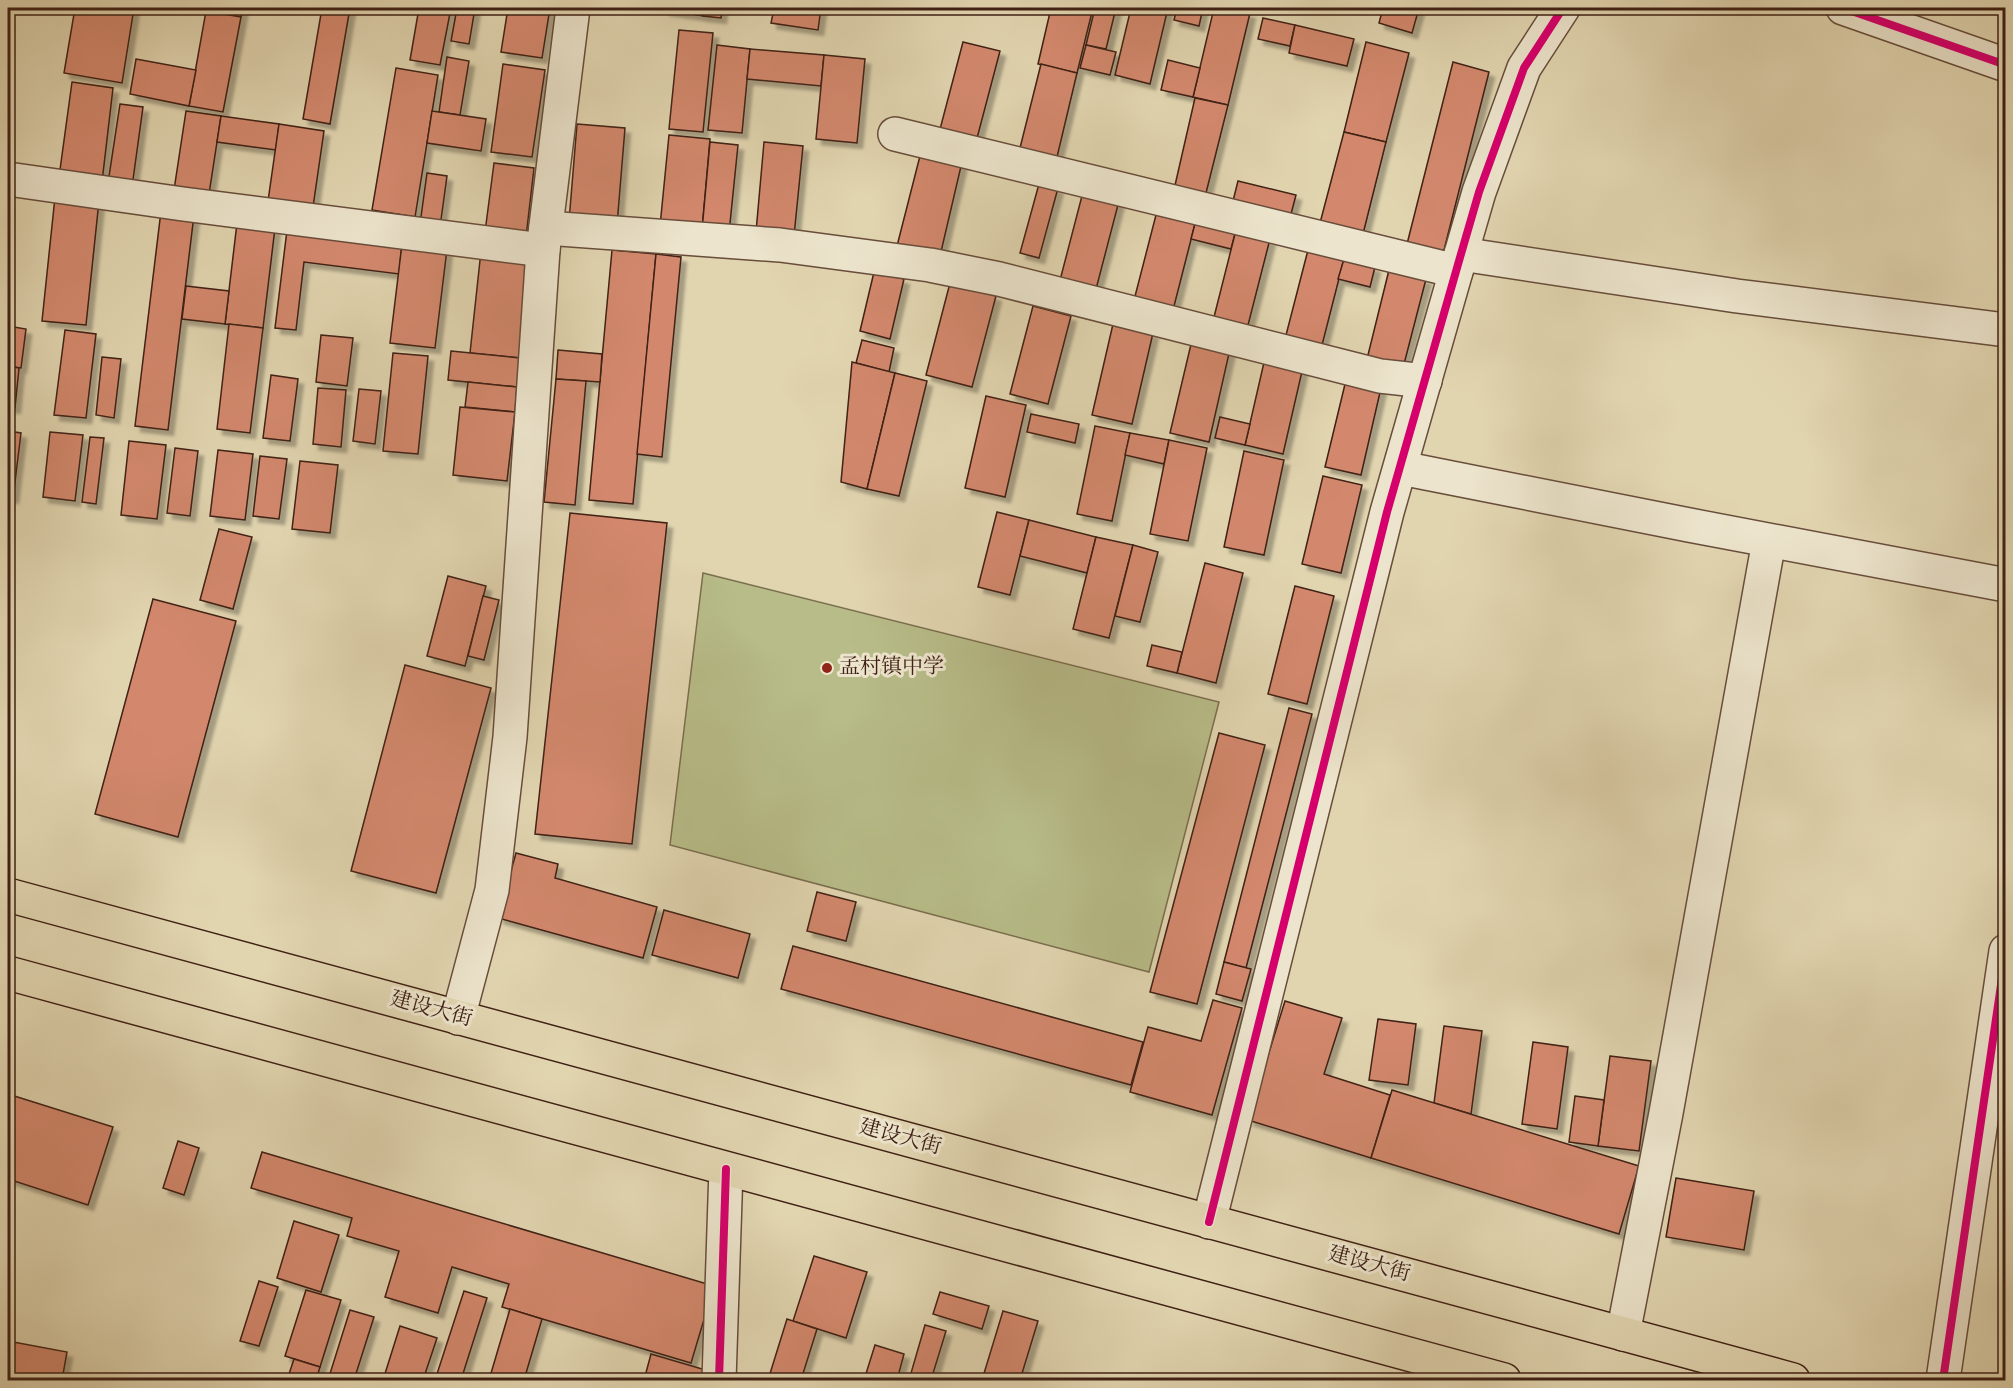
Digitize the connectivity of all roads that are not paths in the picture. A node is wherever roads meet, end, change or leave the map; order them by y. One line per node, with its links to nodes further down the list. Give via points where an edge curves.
1 (573, 8): 7 (street)
2 (1563, 8): 8 (street, via 1524,68)
3 (1843, 8): 4 (street)
4 (2006, 65)
5 (895, 134): 8 (street)
6 (8, 179): 7 (street, via 183,204)
7 (544, 239): 10 (street, via 780,245 930,265 1380,376); 17 (street, via 510,737 492,890)
8 (1458, 263): 9 (street); 10 (street)
9 (2006, 330)
10 (1425, 381): 11 (street)
11 (1401, 468): 12 (street); 19 (street)
12 (1769, 541): 13 (street); 20 (street)
13 (2006, 585)
14 (8, 895): 17 (main road, 建设大街)
15 (2006, 951): 24 (street)
16 (8, 973): 18 (main road)
17 (458, 1018): 19 (main road, 建设大街)
18 (726, 1169): 21 (street); 22 (main road)
19 (1209, 1222): 20 (main road, 建设大街)
20 (1623, 1334): 23 (main road, 建设大街)
21 (719, 1380)
22 (1503, 1380)
23 (1793, 1380)
24 (1943, 1380)

